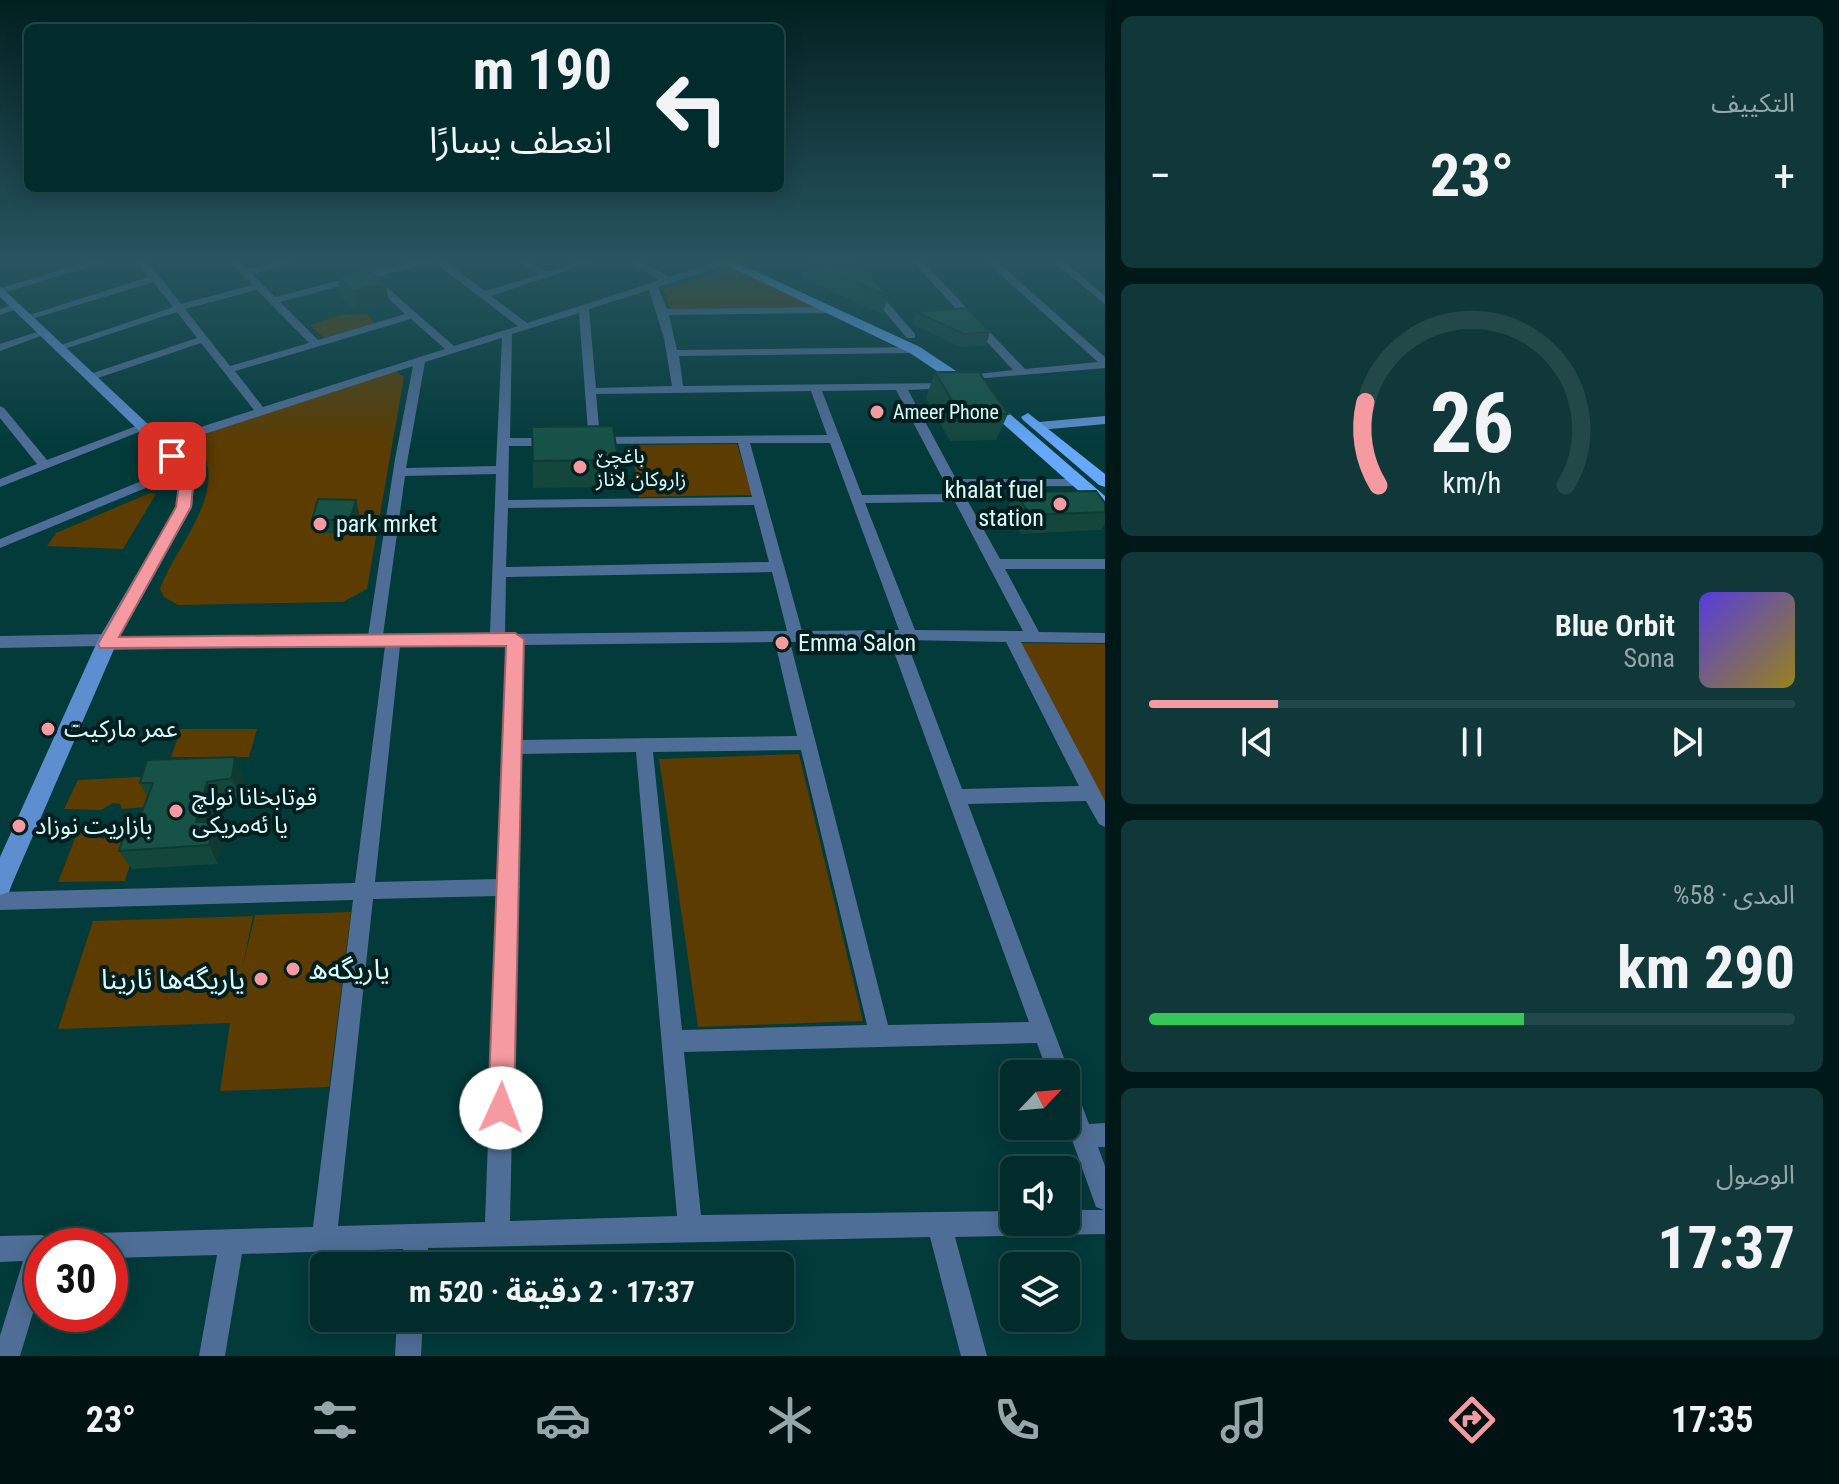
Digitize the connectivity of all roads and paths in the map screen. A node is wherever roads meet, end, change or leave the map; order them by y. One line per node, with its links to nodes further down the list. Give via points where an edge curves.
1 (29, 322): 17 (street)
2 (135, 322): 22 (street)
3 (190, 322): 19 (street)
4 (294, 322): 21 (street)
5 (388, 322): 21 (street)
6 (420, 322): 24 (street)
7 (520, 322): 16 (street)
8 (541, 322): 16 (street)
9 (585, 322): 34 (street)
10 (667, 322): 25 (street)
11 (863, 322): 20 (main road)
12 (867, 322): 20 (main road)
13 (900, 322): 20 (street)
14 (973, 322): 29 (street)
15 (1059, 322): 27 (street)
16 (526, 327): 18 (street)
17 (44, 333): 22 (street); 23 (street)
18 (507, 333): 24 (street); 47 (street)
19 (203, 339): 28 (street); 30 (street)
20 (913, 343): 25 (street); 31 (main road)
21 (316, 344): 28 (street)
22 (60, 347): 30 (street)
23 (0, 348)
24 (453, 351): 26 (street)
25 (674, 353): 35 (street)
26 (420, 361): 37 (street); 52 (street)
27 (1105, 364): 29 (street)
28 (228, 370): 37 (street)
29 (1022, 373): 31 (street)
30 (91, 377): 41 (street)
31 (973, 382): 32 (street); 39 (main road); 53 (main road)
32 (901, 388): 33 (street); 56 (street)
33 (816, 390): 35 (street); 43 (street)
34 (591, 391): 35 (street); 46 (street)
35 (678, 391)
36 (0, 410): 40 (street)
37 (261, 412): 48 (street)
38 (1105, 420): 39 (street)
39 (1039, 426): 54 (main road)
40 (6, 428): 49 (street)
41 (143, 428): 48 (street); 49 (street)
42 (743, 439): 43 (street); 46 (street); 59 (street)
43 (836, 439): 58 (street)
44 (564, 441): 47 (street)
45 (579, 441): 46 (street)
46 (594, 441)
47 (504, 442): 51 (street)
48 (161, 444): 50 (street)
49 (45, 466): 55 (street)
50 (183, 468): 62 (street); 75 (street, via 188,486 184,507)
51 (503, 470): 52 (street); 60 (street)
52 (399, 472): 73 (street)
53 (1080, 482): 56 (street); 61 (main road)
54 (1105, 482)
55 (0, 483)
56 (951, 483): 57 (street)
57 (959, 498): 58 (street); 63 (street)
58 (858, 499): 67 (street)
59 (760, 501): 60 (street); 65 (street)
60 (502, 504): 66 (street)
61 (1105, 505)
62 (0, 544)
63 (993, 564): 64 (street); 70 (street)
64 (1105, 564)
65 (778, 567): 66 (street); 68 (street)
66 (500, 572): 72 (street)
67 (903, 635): 68 (street); 69 (street); 80 (street)
68 (788, 636): 72 (street); 76 (street)
69 (1011, 637): 70 (street); 79 (street)
70 (1034, 637): 71 (street)
71 (1105, 638)
72 (506, 639): 73 (street); 78 (street)
73 (384, 640): 75 (street); 85 (street)
74 (0, 642): 75 (street)
75 (107, 642): 82 (street)
76 (808, 743): 77 (street); 88 (street)
77 (644, 746): 78 (street); 89 (street)
78 (510, 747): 84 (street)
79 (1092, 793): 80 (street); 81 (street)
80 (956, 797): 87 (street)
81 (1105, 819)
82 (5, 863): 83 (street)
83 (0, 884)
84 (510, 887): 85 (street); 97 (street)
85 (365, 889): 86 (street); 99 (street)
86 (0, 901)
87 (1043, 1032): 88 (street); 90 (street)
88 (880, 1035): 89 (street)
89 (672, 1041): 96 (street)
90 (1054, 1060)
91 (1080, 1114): 92 (street)
92 (1094, 1136): 93 (street)
93 (1105, 1198)
94 (1105, 1222): 95 (street)
95 (939, 1225): 96 (street); 110 (street)
96 (690, 1228): 97 (street)
97 (497, 1234): 98 (street)
98 (416, 1236): 99 (street); 104 (street)
99 (324, 1239): 100 (street)
100 (232, 1242): 101 (street); 108 (street)
101 (128, 1245)
102 (24, 1248): 103 (street)
103 (0, 1249)
104 (415, 1252)
105 (24, 1302): 107 (street)
106 (409, 1332): 109 (street)
107 (7, 1356)
108 (212, 1356)
109 (408, 1356)
110 (974, 1356)

